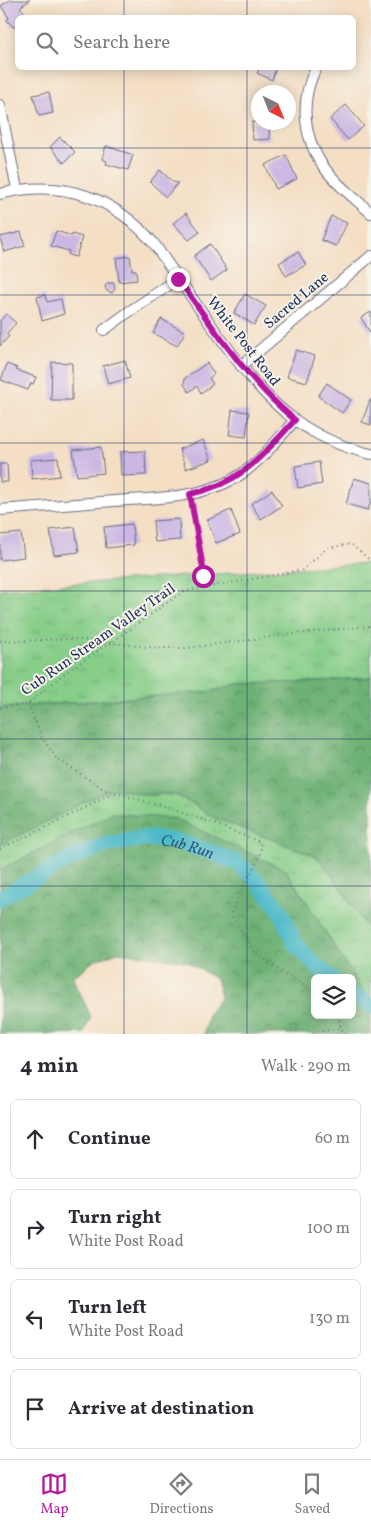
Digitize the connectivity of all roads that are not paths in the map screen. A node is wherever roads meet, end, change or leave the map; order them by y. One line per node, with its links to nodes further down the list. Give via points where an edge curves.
1 (315, 70): 5 (street, via 305,112 312,146 326,170)
2 (0, 105): 3 (street)
3 (17, 189): 4 (street, White Post Road); 7 (street, White Post Road, via 68,190 108,205 144,232)
4 (0, 194)
5 (371, 212)
6 (371, 256): 9 (street, Sacred Lane)
7 (178, 279): 8 (street); 9 (street, White Post Road)
8 (104, 330)
9 (241, 366): 10 (street, White Post Road)
10 (295, 420): 11 (street, White Post Road, via 314,432); 12 (street, via 247,470 226,483 190,494)
11 (371, 454)
12 (0, 510)

